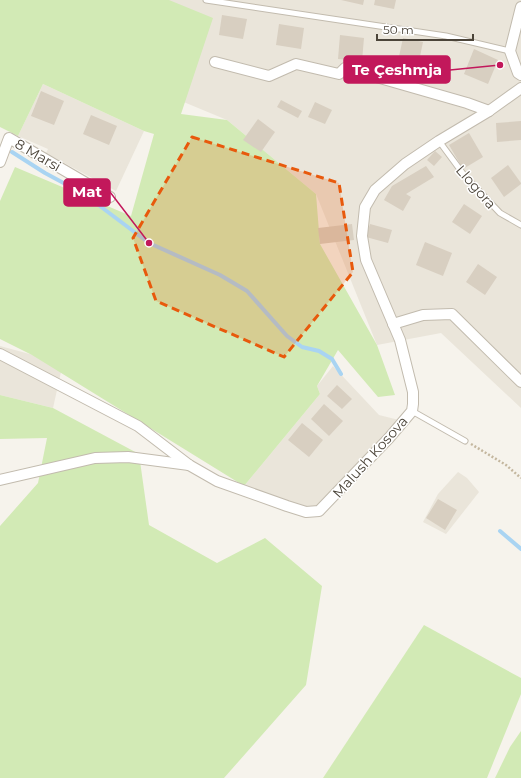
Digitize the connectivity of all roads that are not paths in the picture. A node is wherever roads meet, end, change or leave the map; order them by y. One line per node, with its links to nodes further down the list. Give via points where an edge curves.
1 (206, 0): 3 (lane, via 446,36)
2 (521, 7): 3 (street)
3 (510, 51): 5 (street)
4 (215, 62): 7 (street, via 269,76 296,64 340,74 345,68)
5 (521, 75)
6 (521, 88): 7 (street, Malush Kosova)
7 (489, 111): 8 (street, Malush Kosova)
8 (439, 141): 11 (lane, Llogora, via 464,175 500,214); 12 (street, Malush Kosova, via 405,164 375,190 365,207 362,236 366,260)
9 (1, 160): 10 (street, 8 Marsi, via 9,138)
10 (110, 197)
11 (521, 225)
12 (393, 324): 14 (street, via 423,314 452,314); 15 (street, Malush Kosova, via 400,340 413,392)
13 (0, 354): 17 (street, Malush Kosova, via 138,426)
14 (521, 382)
15 (412, 411): 16 (lane); 17 (street, Malush Kosova, via 319,511 306,512 287,506 217,481)
16 (465, 441)
17 (189, 465): 18 (street, via 128,457 95,458)
18 (0, 480)

